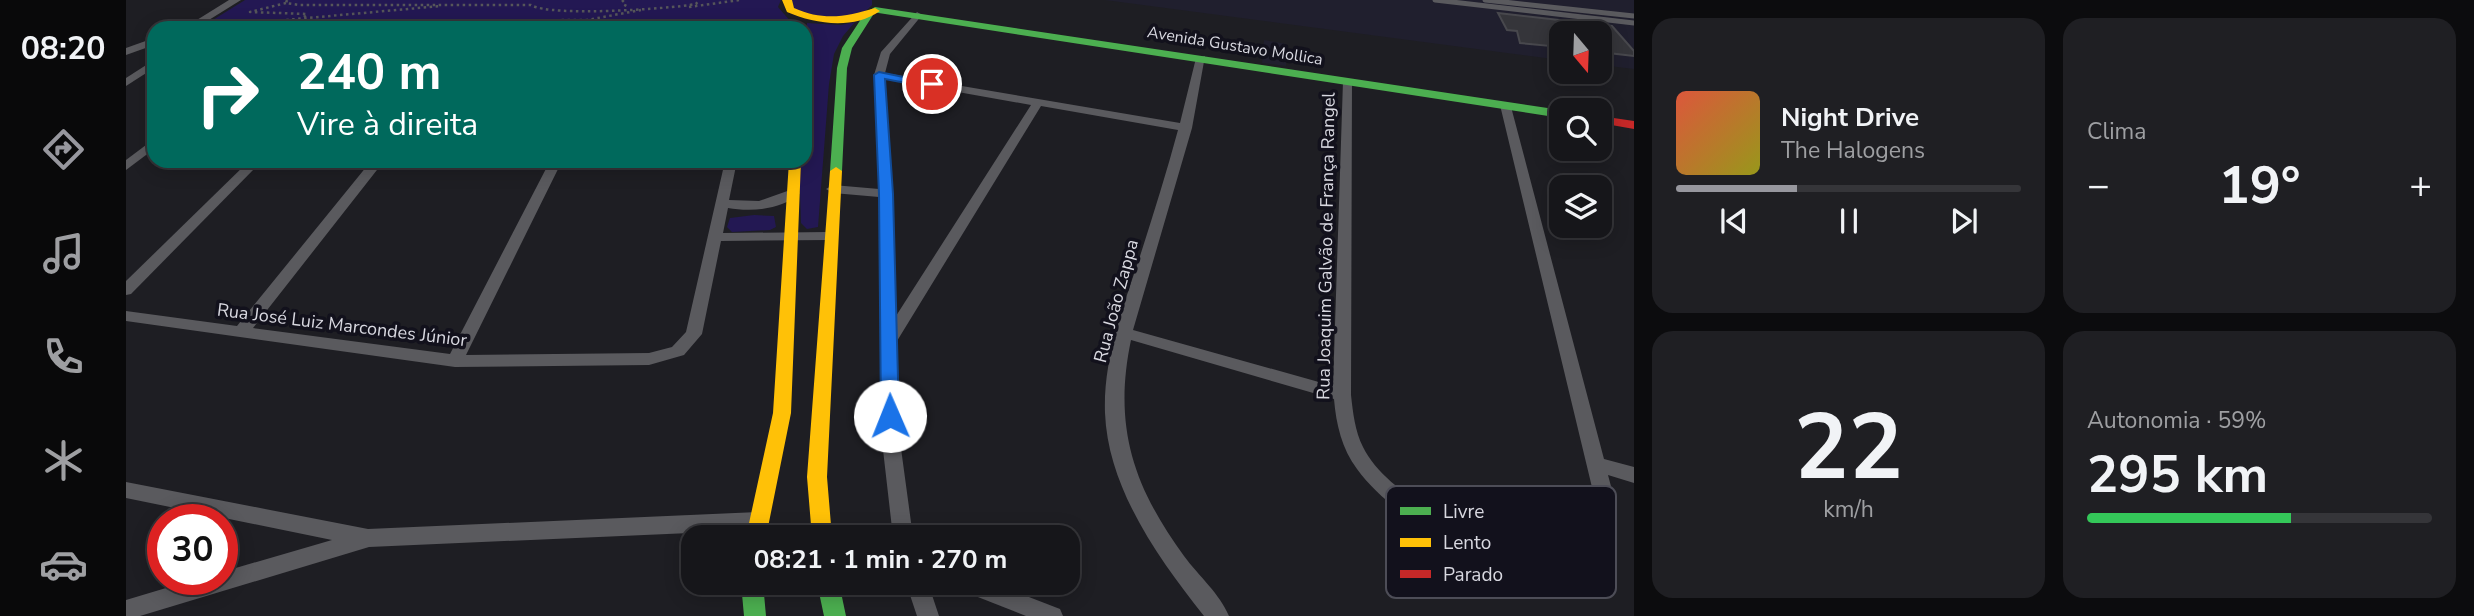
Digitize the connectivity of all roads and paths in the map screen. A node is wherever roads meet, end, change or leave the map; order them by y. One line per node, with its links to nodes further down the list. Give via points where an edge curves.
1 (236, 0): 22 (street)
2 (535, 0): 11 (path)
3 (622, 0): 15 (path)
4 (699, 0): 14 (path)
5 (740, 0): 14 (path)
6 (787, 0): 25 (main road)
7 (1435, 0): 13 (lane)
8 (1485, 0): 13 (lane)
9 (286, 1): 10 (path); 20 (path, via 250,12 307,14)
10 (443, 5): 11 (path); 20 (path)
11 (531, 5): 15 (path, via 539,10 590,12)
12 (879, 6): 18 (main road, Avenida Gustavo Mollica); 26 (main road); 48 (main road, via 847,48)
13 (1508, 6): 17 (lane); 21 (lane)
14 (680, 7): 16 (path)
15 (624, 8): 16 (path)
16 (646, 8): 24 (path, via 587,20)
17 (1595, 12): 19 (lane); 21 (lane)
18 (911, 14): 30 (main road, Avenida Gustavo Mollica); 32 (street, via 885,54)
19 (1634, 16)
20 (299, 19): 23 (path)
21 (1601, 19): 27 (lane)
22 (200, 21)
23 (287, 21)
24 (357, 21)
25 (800, 21)
26 (812, 22)
27 (1634, 23)
28 (147, 44): 29 (street)
29 (126, 52)
30 (1201, 58): 33 (main road, Avenida Gustavo Mollica); 40 (street, Rua João Zappa)
31 (147, 68): 34 (street)
32 (879, 75): 35 (street); 50 (street)
33 (1348, 81): 36 (main road, Avenida Gustavo Mollica); 61 (street, Rua Joaquim Galvão de França Rangel)
34 (126, 83)
35 (1038, 102): 40 (street); 59 (street)
36 (1506, 105): 37 (main road, Avenida Gustavo Mollica); 62 (street)
37 (1549, 112)
38 (1612, 122): 39 (main road)
39 (1634, 125)
40 (1186, 128): 58 (street, Rua João Zappa)
41 (147, 149): 42 (street)
42 (126, 166)
43 (249, 168): 55 (street)
44 (372, 168): 57 (street)
45 (552, 168): 60 (street)
46 (730, 168): 51 (street)
47 (795, 168): 49 (main road)
48 (833, 189): 50 (street); 52 (main road)
49 (793, 193): 51 (street, via 761,207); 54 (main road)
50 (886, 194): 59 (street)
51 (722, 203): 53 (street)
52 (829, 236): 54 (street); 68 (main road, via 817,477)
53 (715, 237): 54 (street); 60 (street, Rua José Luiz Marcondes Júnior, via 694,334 678,351 649,359)
54 (791, 237): 67 (main road, via 782,413)
55 (126, 290)
56 (126, 316): 57 (street, Rua José Luiz Marcondes Júnior)
57 (242, 331): 60 (street, Rua José Luiz Marcondes Júnior)
58 (1125, 334): 61 (street); 81 (street, Rua João Zappa, via 1114,384 1118,441 1139,502 1189,582)
59 (889, 341): 69 (street, via 891,442)
60 (455, 361)
61 (1342, 396): 64 (street, Rua Joaquim Galvão de França Rangel, via 1347,433 1365,466)
62 (1595, 464): 63 (street); 65 (street, Rua Joaquim Galvão de França Rangel)
63 (1634, 475)
64 (1386, 486)
65 (1601, 486)
66 (126, 490): 71 (street)
67 (758, 525)
68 (821, 525)
69 (901, 525)
70 (681, 531): 71 (street)
71 (369, 538): 76 (street)
72 (753, 595): 77 (main road)
73 (831, 595): 78 (main road)
74 (921, 595): 79 (street)
75 (999, 595): 80 (street)
76 (126, 610)
77 (755, 616)
78 (835, 616)
79 (928, 616)
80 (1052, 616)
81 (1218, 616)

